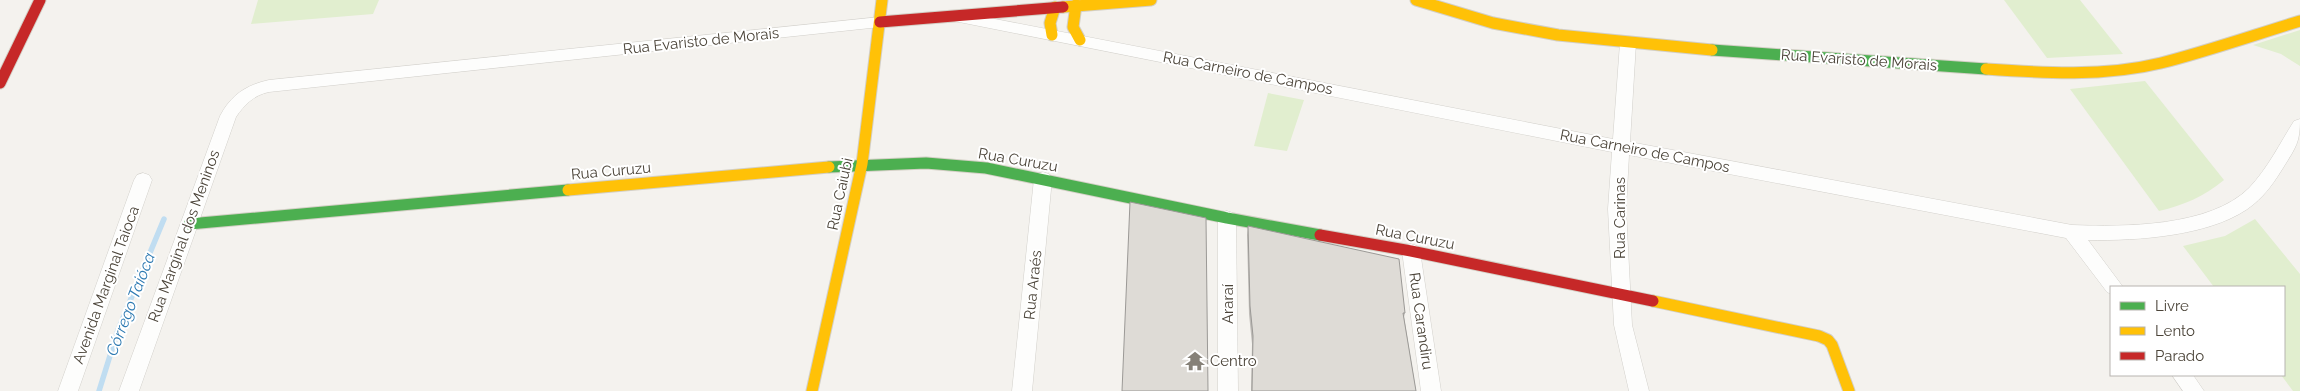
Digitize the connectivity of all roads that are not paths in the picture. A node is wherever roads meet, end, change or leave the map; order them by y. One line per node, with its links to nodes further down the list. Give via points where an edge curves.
1 (40, 0): 13 (street)
2 (882, 0): 9 (street, Rua Caiubi)
3 (1151, 0): 5 (street, Rua Evaristo de Morais)
4 (1416, 0): 12 (street, Rua Evaristo de Morais, via 1525,30)
5 (1076, 5): 6 (street, Rua Evaristo de Morais); 11 (street, via 1073,27)
6 (1056, 7): 7 (street, Rua Evaristo de Morais); 10 (street, via 1050,23)
7 (952, 16): 9 (street, Rua Evaristo de Morais); 10 (street, Rua Carneiro de Campos)
8 (2300, 21): 12 (street, Rua Evaristo de Morais, via 2160,63 2052,74)
9 (880, 22): 14 (street, Rua Evaristo de Morais); 17 (street, Rua Caiubi)
10 (1052, 35): 11 (street, Rua Carneiro de Campos)
11 (1080, 40): 16 (street, Rua Carneiro de Campos)
12 (1628, 43): 16 (street, Rua Carinas)
13 (0, 83)
14 (253, 90): 21 (street, Rua Marginal dos Meninos, via 238,100 228,116)
15 (2300, 124): 22 (street, Rua Carneiro de Campos, via 2262,183 2246,200 2221,214 2165,228 2098,234)
16 (1622, 147): 22 (street, Rua Carneiro de Campos); 25 (street, Rua Carinas, via 1617,209)
17 (862, 164): 18 (street, Rua Curuzu, via 926,163 976,167); 21 (street, Rua Curuzu); 29 (street, Rua Caiubi)
18 (1043, 179): 20 (street, Rua Curuzu); 30 (street, Rua Araés)
19 (143, 180): 27 (street, Avenida Marginal Taioca)
20 (1227, 218): 23 (street, Rua Curuzu); 31 (street, Araraí)
21 (189, 224): 28 (street, Rua Marginal dos Meninos)
22 (2072, 232): 24 (street)
23 (1411, 251): 25 (street, Rua Curuzu); 32 (street, Rua Carandiru)
24 (2113, 286)
25 (1622, 295): 33 (street, Rua Carinas, via 1623,325); 34 (street, Rua Curuzu, via 1828,340)
26 (2183, 376): 35 (street)
27 (68, 391)
28 (129, 391)
29 (812, 391)
30 (1022, 391)
31 (1228, 391)
32 (1431, 391)
33 (1639, 391)
34 (1849, 391)
35 (2194, 391)

